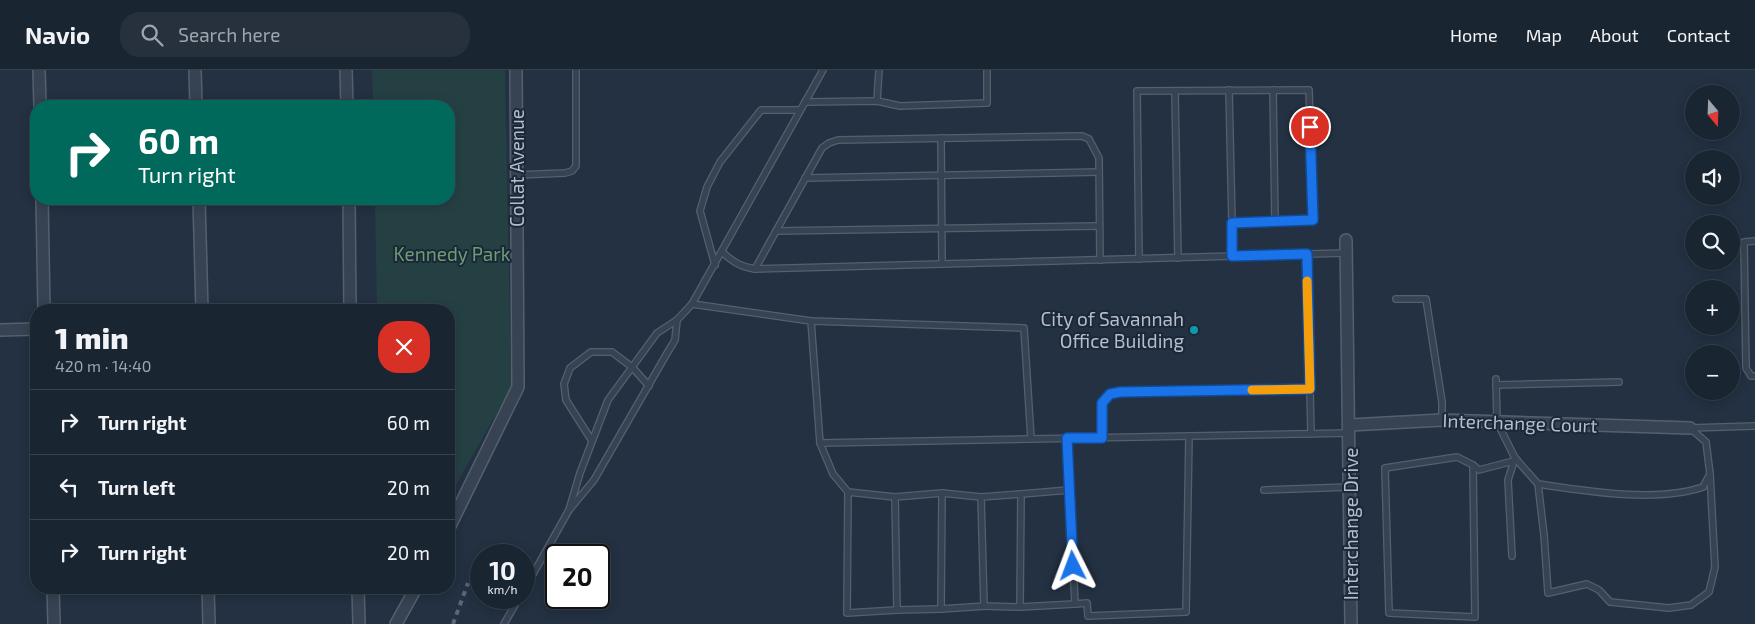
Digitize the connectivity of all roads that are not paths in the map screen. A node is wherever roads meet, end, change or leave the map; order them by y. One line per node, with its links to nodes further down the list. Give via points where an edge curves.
1 (39, 70): 12 (street)
2 (195, 70): 13 (street)
3 (346, 70): 14 (street)
4 (516, 70): 20 (street, Collat Avenue)
5 (576, 70): 20 (lane, via 576,166 566,173)
6 (823, 70): 16 (lane)
7 (879, 70): 15 (lane)
8 (986, 70): 15 (lane, via 987,103 900,106)
9 (1229, 90): 10 (lane); 11 (lane); 27 (lane)
10 (1273, 90): 26 (lane); 26 (lane, via 1309,90 1313,220)
11 (1176, 91): 37 (lane); 38 (lane, via 1137,91)
12 (40, 100)
13 (196, 100)
14 (347, 100)
15 (877, 101): 16 (lane)
16 (805, 102): 17 (lane)
17 (800, 110): 33 (lane); 41 (lane, via 761,110 720,162 707,186 700,211)
18 (941, 138): 19 (lane, via 1082,136 1089,139 1099,158); 21 (lane); 22 (lane, via 838,140 822,148)
19 (1099, 172): 21 (lane); 28 (lane)
20 (517, 174): 82 (street, Collat Avenue, via 518,387)
21 (941, 175): 22 (lane); 29 (lane)
22 (805, 178): 30 (lane)
23 (42, 205): 44 (street)
24 (199, 205): 45 (street)
25 (348, 205): 46 (street)
26 (1275, 221): 27 (lane)
27 (1232, 223): 36 (lane)
28 (1099, 226): 29 (lane); 39 (lane)
29 (942, 228): 30 (lane); 40 (lane)
30 (776, 231): 42 (lane)
31 (1346, 240): 34 (street, Interchange Drive)
32 (1755, 241): 53 (lane, via 1744,242 1746,368 1751,376)
33 (722, 252): 41 (lane); 42 (lane, via 734,263)
34 (1346, 253): 35 (lane); 61 (street, Interchange Drive)
35 (1307, 254): 36 (lane); 56 (lane)
36 (1232, 256): 37 (lane)
37 (1178, 258): 38 (lane)
38 (1139, 259): 39 (lane)
39 (1100, 260): 40 (lane)
40 (942, 264): 42 (lane)
41 (715, 265): 47 (lane)
42 (756, 269)
43 (1396, 299): 57 (lane, via 1426,299)
44 (44, 304)
45 (202, 304)
46 (350, 304)
47 (692, 304): 48 (lane); 49 (lane)
48 (677, 320): 52 (lane, via 657,333); 55 (lane, via 675,340)
49 (811, 322): 66 (lane, via 1024,328); 68 (lane)
50 (30, 329): 51 (street)
51 (0, 330)
52 (632, 367): 55 (lane); 67 (lane, via 608,400); 67 (lane, via 612,352 591,352 570,368 564,384 566,400)
53 (1755, 376)
54 (1619, 382): 58 (lane, via 1496,382)
55 (648, 386): 81 (lane, via 594,480)
56 (1310, 389): 62 (lane); 65 (lane, via 1110,394 1102,403)
57 (1442, 420): 58 (street, Interchange Court); 61 (street, Interchange Court)
58 (1497, 422): 60 (street, Interchange Court); 69 (lane)
59 (1755, 426): 60 (lane)
60 (1690, 428): 71 (lane, via 1706,442)
61 (1350, 429): 62 (lane); 73 (street, Interchange Drive)
62 (1311, 434): 63 (lane)
63 (1189, 436): 65 (lane); 89 (lane, via 1186,612 1088,616 1087,603)
64 (1067, 438): 65 (lane); 66 (lane); 74 (lane)
65 (1102, 438)
66 (1031, 439): 68 (lane)
67 (592, 441): 81 (lane)
68 (820, 443): 76 (lane, via 833,474)
69 (1516, 459): 70 (lane, via 1479,470); 72 (lane); 83 (lane, via 1508,480)
70 (1473, 465): 70 (lane, via 1457,457 1385,468 1389,613 1475,617)
71 (1710, 474): 72 (lane, via 1703,487 1659,495 1596,492); 72 (lane, via 1715,568 1709,592 1691,605 1669,608 1610,602 1599,590 1587,584 1548,593)
72 (1538, 484)
73 (1350, 487): 75 (lane); 100 (street, Interchange Drive)
74 (1069, 490): 78 (lane); 89 (lane)
75 (1264, 490)
76 (848, 492): 79 (lane); 94 (lane, via 847,613)
77 (942, 493): 79 (lane); 80 (lane); 93 (lane)
78 (1021, 494): 80 (lane); 91 (lane)
79 (894, 497): 94 (lane)
80 (981, 497): 90 (lane)
81 (569, 510): 84 (lane)
82 (455, 516)
83 (1512, 556)
84 (535, 570)
85 (53, 594): 95 (street)
86 (208, 594): 96 (street)
87 (358, 594): 97 (street)
88 (413, 594): 98 (street)
89 (1075, 604): 91 (lane)
90 (986, 606): 91 (lane); 93 (lane)
91 (1020, 606)
92 (513, 609): 99 (lane)
93 (941, 609): 94 (lane)
94 (897, 610)
95 (54, 624)
96 (209, 624)
97 (359, 624)
98 (396, 624)
99 (504, 624)
100 (1351, 624)

